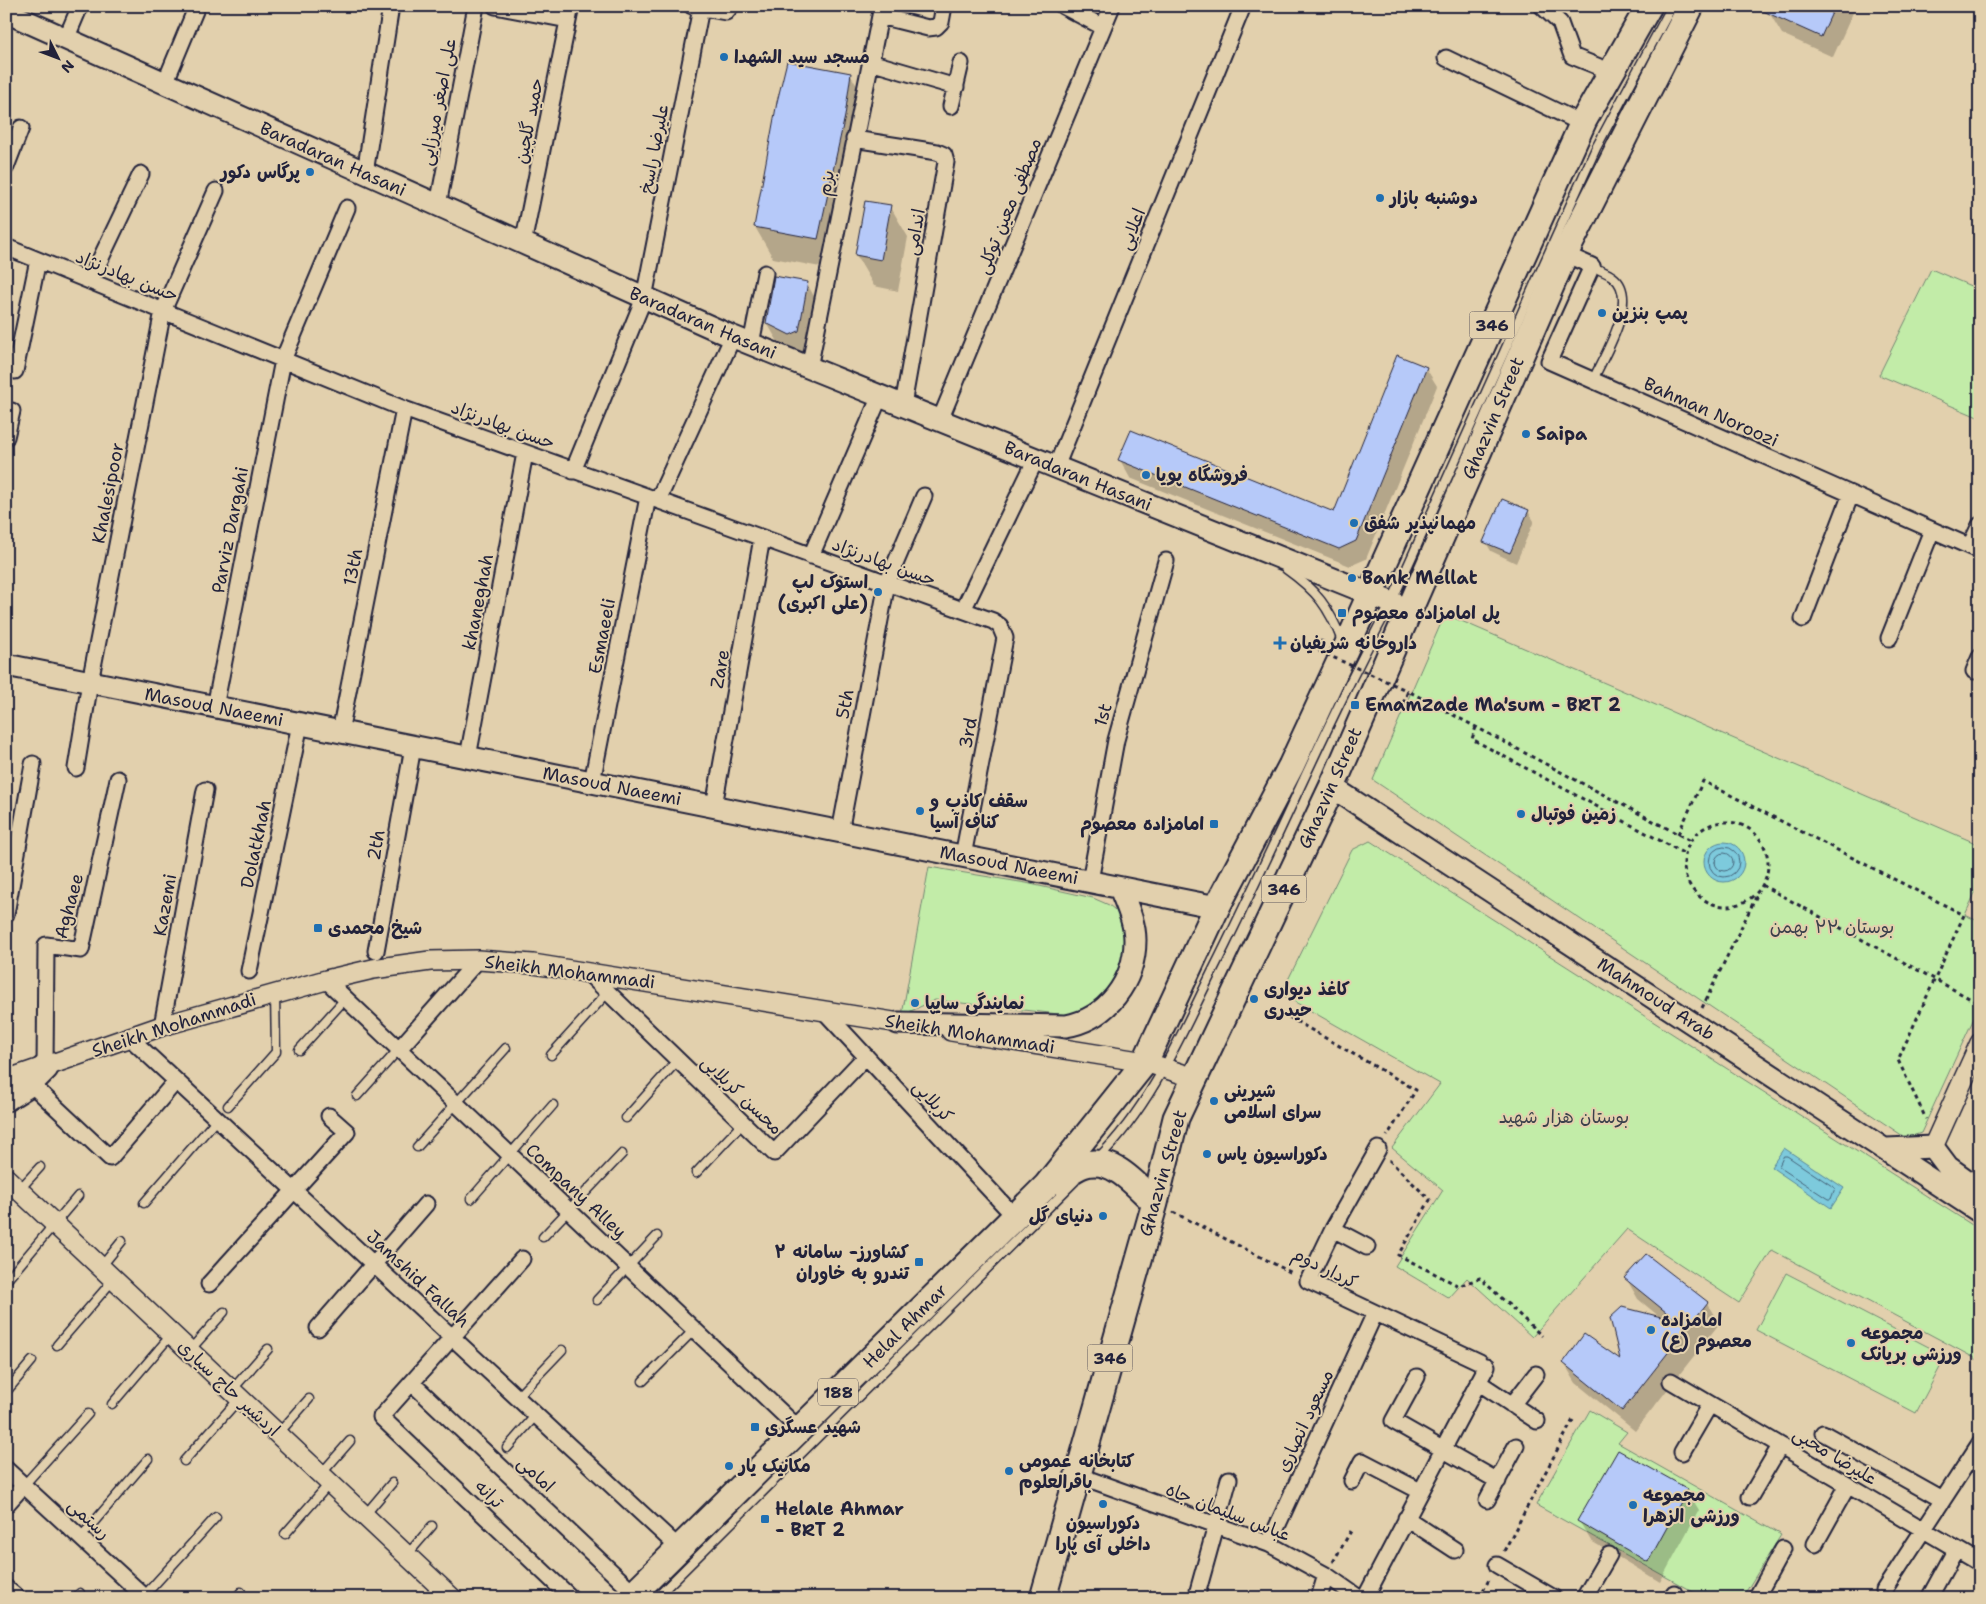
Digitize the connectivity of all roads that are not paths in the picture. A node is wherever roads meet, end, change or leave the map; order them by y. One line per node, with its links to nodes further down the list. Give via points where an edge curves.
1 (80, 6): 20 (street)
2 (197, 6): 25 (street)
3 (391, 6): 33 (street)
4 (476, 6): 36 (street, علی اصغر میرزایی)
5 (495, 6): 18 (street)
6 (731, 6): 15 (street, via 726,12)
7 (944, 6): 16 (street, via 941,22 928,28)
8 (1062, 6): 19 (street)
9 (1112, 6): 19 (street, مصطفی معین توکلی)
10 (1243, 6): 60 (street, اعلایی)
11 (1542, 6): 24 (street, via 1560,23 1572,56)
12 (1649, 6): 24 (main road, Ghazvin Street / 346)
13 (1672, 6): 72 (lane, via 1596,148)
14 (1691, 6): 40 (main road, Ghazvin Street / 346)
15 (697, 7): 45 (street, علیرضا راسخ)
16 (881, 11): 22 (street, بزم)
17 (6, 12): 20 (main road, Baradaran Hasani)
18 (570, 13): 38 (street, حمید گلچین)
19 (1103, 27): 56 (street, مصطفی معین توکلی)
20 (66, 39): 25 (main road, Baradaran Hasani)
21 (1446, 58): 29 (street)
22 (870, 62): 26 (street); 31 (street, بزم)
23 (960, 63): 26 (street)
24 (1612, 72): 29 (main road, Ghazvin Street / 346)
25 (165, 83): 33 (main road, Baradaran Hasani)
26 (956, 87): 27 (street)
27 (951, 106)
28 (224, 119): 45 (lane)
29 (1582, 124): 72 (main road, Ghazvin Street / 346)
30 (21, 128): 32 (street)
31 (854, 140): 49 (street, بزم); 53 (street, اندامی, via 937,152 944,155 946,162)
32 (6, 167)
33 (365, 173): 36 (main road, Baradaran Hasani)
34 (141, 174): 44 (street)
35 (216, 191): 46 (street, Khalesipoor)
36 (438, 205): 38 (main road, Baradaran Hasani)
37 (347, 208): 48 (street, Parviz Dargahi)
38 (524, 244): 45 (main road, Baradaran Hasani)
39 (6, 247): 41 (street, حسن بهادرنژاد)
40 (1565, 254): 42 (street); 72 (main road, Ghazvin Street / 346)
41 (38, 260): 44 (street, حسن بهادرنژاد); 50 (street)
42 (1592, 266): 51 (lane, via 1613,277 1623,295 1621,319); 51 (street, Bahman Noroozi, via 1549,361)
43 (765, 273): 47 (street, Esmaeeli)
44 (90, 281): 46 (street, حسن بهادرنژاد)
45 (643, 301): 47 (main road, Baradaran Hasani); 61 (street, علیرضا راسخ)
46 (163, 311): 48 (street, حسن بهادرنژاد); 81 (street, Khalesipoor)
47 (738, 341): 49 (main road, Baradaran Hasani); 52 (lane); 64 (street, Esmaeeli)
48 (283, 360): 54 (street, حسن بهادرنژاد); 82 (street, Parviz Dargahi)
49 (809, 368): 52 (main road, Baradaran Hasani)
50 (14, 371)
51 (1593, 380): 62 (street, Bahman Noroozi)
52 (879, 399): 53 (main road, Baradaran Hasani); 59 (lane); 69 (street)
53 (903, 405): 56 (main road, Baradaran Hasani)
54 (404, 409): 58 (street, حسن بهادرنژاد); 84 (street, 13th)
55 (12, 411): 57 (street)
56 (940, 420): 59 (main road, Baradaran Hasani)
57 (6, 437)
58 (525, 453): 61 (street, حسن بهادرنژاد); 86 (street, khaneghah)
59 (1034, 461): 60 (main road, Baradaran Hasani); 73 (street); 77 (lane, via 1277,563 1313,592 1331,613)
60 (1056, 467): 72 (main road, Baradaran Hasani)
61 (573, 471): 64 (street, حسن بهادرنژاد)
62 (1851, 494): 66 (street, Bahman Noroozi); 74 (street)
63 (924, 496): 71 (street, 5th)
64 (653, 499): 67 (street, حسن بهادرنژاد); 90 (street, Esmaeeli)
65 (1980, 525): 68 (street)
66 (1932, 530): 68 (street, Bahman Noroozi); 76 (street)
67 (762, 538): 69 (street, حسن بهادرنژاد); 93 (street, Zare)
68 (1975, 549)
69 (811, 556): 71 (street, حسن بهادرنژاد)
70 (1166, 561): 96 (street, 1st, via 1116,740)
71 (887, 583): 73 (street, حسن بهادرنژاد); 94 (street, 5th)
72 (1390, 602): 77 (main road, Ghazvin Street / 346); 91 (main road, Ghazvin Street / 346); 119 (lane, via 1257,883)
73 (963, 610): 75 (street, حسن بهادرنژاد)
74 (1803, 619)
75 (993, 621): 95 (street, 3rd, via 1000,626 1005,638)
76 (1889, 638)
77 (1345, 650): 98 (main road, Ghazvin Street / 346, via 1291,766)
78 (1980, 657): 80 (street)
79 (6, 666): 81 (main road, Masoud Naeemi)
80 (1974, 671)
81 (90, 682): 82 (main road, Masoud Naeemi); 88 (street, Khalesipoor)
82 (214, 707): 83 (main road, Masoud Naeemi)
83 (300, 724): 84 (main road, Masoud Naeemi); 102 (street, Dolatkhah)
84 (340, 732): 85 (main road, Masoud Naeemi)
85 (413, 747): 86 (main road, Masoud Naeemi); 100 (street, 2th)
86 (468, 757): 90 (main road, Masoud Naeemi)
87 (34, 764): 99 (street)
88 (76, 768)
89 (118, 780): 120 (street, Aghaee, via 81,950 46,945)
90 (592, 782): 93 (main road, Masoud Naeemi)
91 (1332, 787): 121 (main road, Ghazvin Street / 346); 135 (main road, Mahmoud Arab)
92 (205, 790): 110 (street, Kazemi)
93 (714, 806): 94 (main road, Masoud Naeemi)
94 (840, 832): 95 (main road, Masoud Naeemi)
95 (963, 856): 96 (main road, Masoud Naeemi)
96 (1090, 882): 97 (main road, Masoud Naeemi)
97 (1120, 888): 98 (main road, Masoud Naeemi); 109 (main road, via 1132,922 1133,956 1117,997 1101,1012 1080,1024 1066,1026)
98 (1217, 907): 119 (main road, Ghazvin Street / 346)
99 (6, 914)
100 (376, 951)
101 (478, 960): 103 (street, Sheikh Mohammadi); 104 (street, Sheikh Mohammadi, via 430,961); 114 (street)
102 (249, 971)
103 (588, 972): 105 (street, محسن کربلایی); 108 (street, Sheikh Mohammadi)
104 (326, 980): 106 (street, Sheikh Mohammadi); 107 (street, Company Alley)
105 (608, 992): 116 (lane); 118 (street, محسن کربلایی)
106 (274, 994): 110 (street, Sheikh Mohammadi); 127 (lane, via 276,1052)
107 (346, 998): 114 (street, Company Alley); 115 (lane)
108 (823, 1010): 109 (street, Sheikh Mohammadi); 117 (street, کربلایی)
109 (898, 1022): 119 (street, Sheikh Mohammadi)
110 (162, 1026): 111 (street, Sheikh Mohammadi)
111 (130, 1038): 120 (street, Sheikh Mohammadi); 122 (street, Jamshid Fallah)
112 (1980, 1042): 132 (street)
113 (506, 1048): 125 (lane)
114 (399, 1049): 123 (lane); 125 (street, Company Alley)
115 (299, 1050)
116 (551, 1055)
117 (866, 1056): 131 (street, محسن کربلایی, via 774,1153); 152 (street, کربلایی)
118 (678, 1060): 129 (lane); 131 (street, محسن کربلایی)
119 (1154, 1065): 121 (street, Sheikh Mohammadi); 138 (lane, via 1136,1112); 142 (main road, Helal Ahmar / 188)
120 (27, 1077): 122 (street, via 110,1158); 124 (main road)
121 (1195, 1078): 148 (main road, Ghazvin Street / 346, via 1176,1118)
122 (176, 1081): 130 (street, Jamshid Fallah)
123 (357, 1096)
124 (6, 1098)
125 (456, 1103): 133 (lane); 136 (street, Company Alley)
126 (553, 1105): 136 (lane)
127 (228, 1106)
128 (329, 1116): 143 (street, via 348,1132)
129 (626, 1118)
130 (217, 1119): 143 (street, Jamshid Fallah); 147 (lane)
131 (743, 1122): 140 (lane)
132 (1935, 1143): 135 (main road); 144 (main road, via 1948,1167)
133 (417, 1147)
134 (1378, 1149): 154 (street)
135 (1886, 1149): 151 (main road, Mahmoud Arab)
136 (510, 1154): 146 (lane); 150 (street, Company Alley)
137 (622, 1154): 150 (lane)
138 (1091, 1165): 142 (main road, 188, via 1084,1165); 148 (main road, via 1104,1165 1123,1173); 240 (lane)
139 (40, 1167): 141 (lane)
140 (696, 1173)
141 (13, 1184): 153 (street, اردشیر حاج سیاری)
142 (1046, 1186): 152 (main road, Helal Ahmar / 188)
143 (293, 1190): 160 (street, Jamshid Fallah); 164 (street)
144 (1980, 1190)
145 (78, 1196): 153 (lane)
146 (472, 1199)
147 (144, 1203)
148 (1155, 1203): 206 (main road, Ghazvin Street / 346)
149 (426, 1204): 160 (street)
150 (569, 1210): 156 (lane); 161 (street, Company Alley)
151 (1980, 1212)
152 (1015, 1217): 193 (main road, Helal Ahmar / 188)
153 (55, 1223): 162 (street, اردشیر حاج سیاری); 163 (lane)
154 (1333, 1229): 158 (street); 167 (street, کردار دوم, via 1308,1281)
155 (656, 1236): 161 (lane)
156 (543, 1237)
157 (122, 1241): 162 (lane)
158 (1367, 1247)
159 (522, 1259): 171 (street)
160 (374, 1264): 168 (street); 171 (street, Jamshid Fallah)
161 (628, 1267): 165 (lane); 169 (street, Company Alley)
162 (107, 1273): 170 (street, اردشیر حاج سیاری); 172 (lane)
163 (6, 1281)
164 (209, 1284)
165 (598, 1300)
166 (224, 1312): 174 (lane)
167 (1375, 1313): 181 (street, کردار دوم, via 1483,1364); 227 (street, مسعود انصاری)
168 (318, 1328)
169 (694, 1330): 180 (lane); 193 (street, Company Alley)
170 (172, 1334): 174 (street, اردشیر حاج سیاری); 187 (lane)
171 (452, 1337): 182 (street); 185 (street, Jamshid Fallah)
172 (56, 1345)
173 (268, 1349): 184 (lane)
174 (190, 1350): 184 (street, اردشیر حاج سیاری)
175 (562, 1350): 185 (lane)
176 (32, 1361): 183 (lane)
177 (1536, 1374): 189 (street)
178 (1417, 1377): 201 (street, via 1393,1421)
179 (1671, 1381): 188 (street, علیرضا محبی)
180 (643, 1382)
181 (1478, 1382): 189 (street); 201 (street, کردار دوم)
182 (412, 1383): 240 (street, امامی); 244 (street, ترانه, via 381,1417)
183 (6, 1392)
184 (236, 1394): 195 (street, اردشیر حاج سیاری); 204 (lane)
185 (517, 1398): 191 (street, Jamshid Fallah)
186 (309, 1399): 195 (lane)
187 (112, 1404)
188 (1710, 1404): 199 (street, علیرضا محبی); 202 (street)
189 (1512, 1405): 192 (street)
190 (88, 1414): 212 (lane)
191 (536, 1415): 200 (lane); 229 (street, Jamshid Fallah)
192 (1537, 1421)
193 (800, 1430): 229 (main road, Helal Ahmar / 188)
194 (1823, 1432): 216 (street)
195 (278, 1434): 207 (street, اردشیر حاج سیاری)
196 (350, 1440): 207 (lane)
197 (1980, 1443): 216 (street)
198 (1516, 1446): 209 (street)
199 (1780, 1446): 213 (street, علیرضا محبی); 215 (street)
200 (506, 1448)
201 (1443, 1449): 209 (street); 214 (street, کردار دوم)
202 (1682, 1452)
203 (148, 1459): 226 (lane)
204 (184, 1462)
205 (6, 1469): 212 (street, رستمی)
206 (1077, 1475): 222 (street, عباس سلیمان جاه); 245 (main road, Ghazvin Street / 346)
207 (326, 1478): 219 (street, اردشیر حاج سیاری); 225 (lane)
208 (1229, 1479): 222 (street)
209 (1498, 1480): 217 (street)
210 (1352, 1481): 214 (street, via 1362,1461)
211 (392, 1483): 219 (lane)
212 (24, 1485): 218 (street); 226 (street, رستمی)
213 (1848, 1485): 224 (street, علیرضا محبی); 228 (street)
214 (1420, 1492): 221 (street, کردار دوم)
215 (1750, 1498)
216 (1941, 1499): 224 (street)
217 (1487, 1500)
218 (6, 1505)
219 (365, 1515): 233 (street, اردشیر حاج سیاری)
220 (216, 1517): 241 (lane)
221 (1406, 1518): 232 (street); 249 (street, کردار دوم)
222 (1215, 1525): 227 (street, عباس سلیمان جاه); 246 (street)
223 (432, 1526): 233 (lane)
224 (1922, 1529): 231 (street, علیرضا محبی); 239 (street)
225 (285, 1534)
226 (81, 1537): 241 (street, رستمی)
227 (1269, 1544): 237 (street, عباس سلیمان جاه)
228 (1815, 1544)
229 (679, 1548): 240 (main road, Helal Ahmar / 188)
230 (1783, 1549): 252 (street)
231 (1956, 1549): 235 (street, علیرضا محبی); 253 (street)
232 (1455, 1550)
233 (407, 1555): 243 (street, اردشیر حاج سیاری)
234 (1609, 1555): 251 (street)
235 (1980, 1563)
236 (1497, 1565): 250 (street)
237 (1326, 1575): 247 (street); 248 (street, عباس سلیمان جاه)
238 (6, 1588): 242 (street)
239 (1884, 1590)
240 (640, 1596)
241 (145, 1597)
242 (18, 1598)
243 (452, 1598)
244 (570, 1598)
245 (1043, 1598)
246 (1196, 1598)
247 (1319, 1598)
248 (1360, 1598)
249 (1365, 1598)
250 (1554, 1598)
251 (1584, 1598)
252 (1756, 1598)
253 (1929, 1598)

